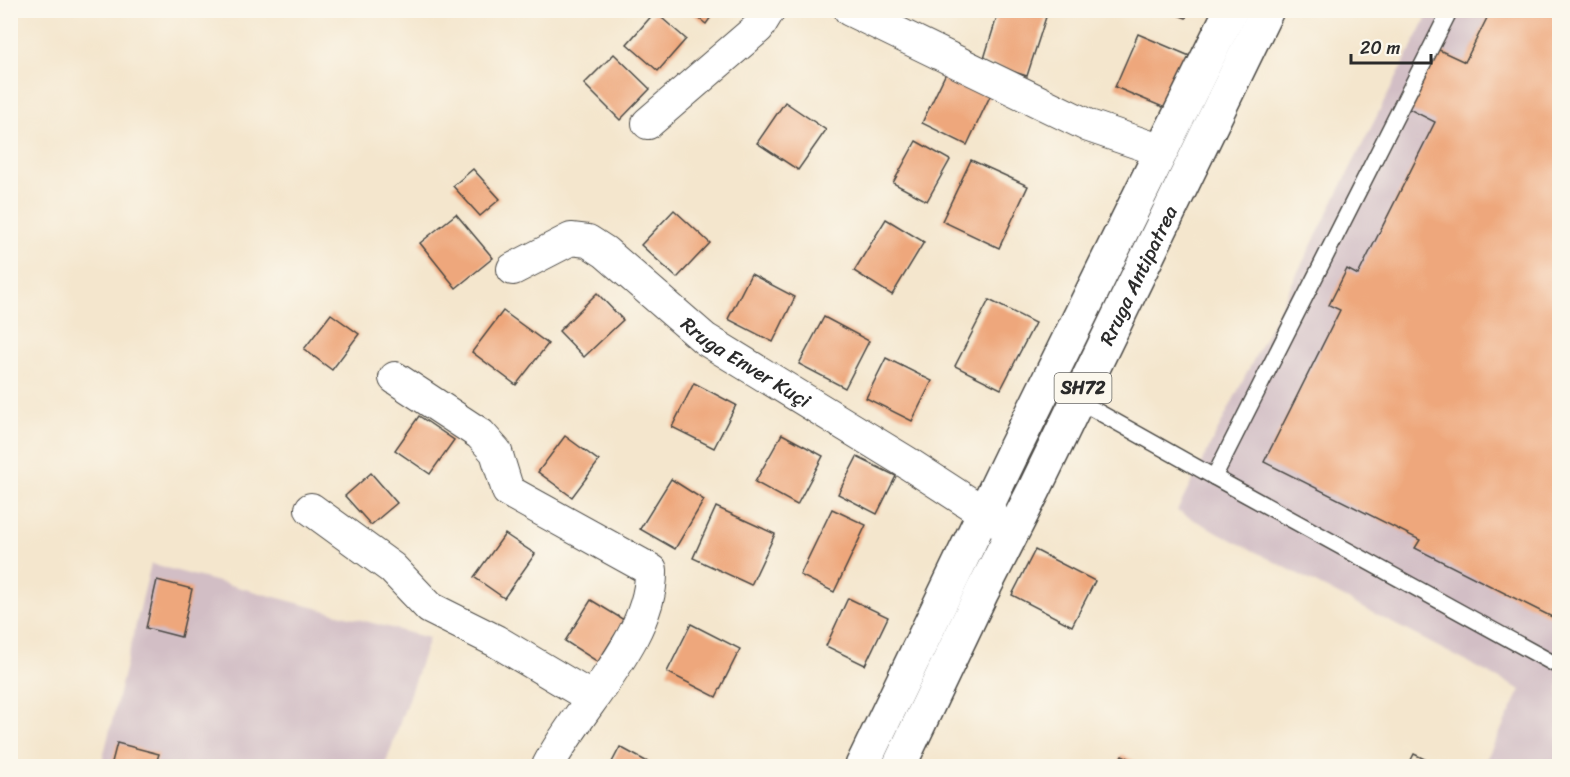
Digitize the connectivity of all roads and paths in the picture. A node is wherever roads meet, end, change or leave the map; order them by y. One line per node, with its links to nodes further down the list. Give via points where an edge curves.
1 (769, 10): 6 (street, via 758,28)
2 (850, 10): 7 (street, via 1089,126)
3 (1450, 10): 11 (lane)
4 (1229, 14): 5 (main road); 7 (main road, Rruga Antipatrea / SH72)
5 (1262, 21): 10 (main road, Rruga Antipatrea / SH72)
6 (648, 123)
7 (1162, 151): 13 (main road, Rruga Antipatrea / SH72)
8 (513, 269): 13 (street, Rruga Enver Kuçi, via 571,239 588,241 705,339)
9 (395, 378): 16 (street, via 480,434 496,452 508,491 651,570 651,587 638,624)
10 (1077, 400): 11 (lane); 14 (main road, Rruga Antipatrea / SH72)
11 (1214, 477): 15 (lane)
12 (311, 509): 16 (street, via 392,568 430,608 496,641)
13 (983, 514): 14 (street, Rruga Enver Kuçi); 18 (main road, Rruga Antipatrea / SH72)
14 (1012, 532): 19 (main road, Rruga Antipatrea / SH72)
15 (1560, 667)
16 (592, 698): 17 (street)
17 (548, 766)
18 (862, 766)
19 (899, 766)

